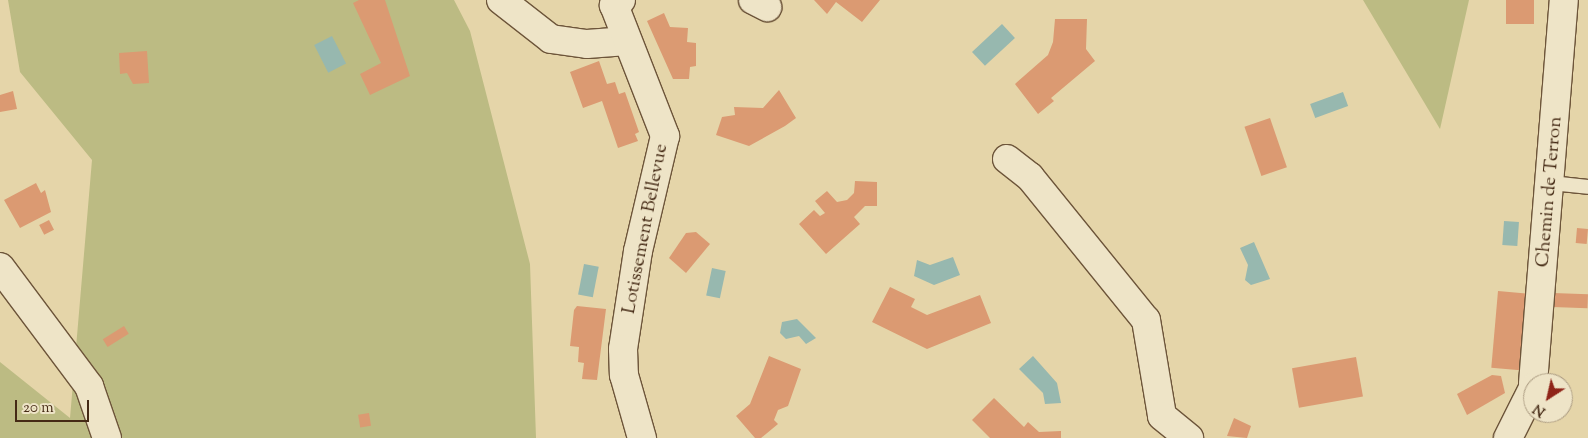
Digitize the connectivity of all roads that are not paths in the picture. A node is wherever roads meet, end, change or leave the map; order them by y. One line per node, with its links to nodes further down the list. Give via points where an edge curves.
1 (501, 0): 4 (street, via 551,39 587,44)
2 (621, 0): 4 (street, Lotissement Bellevue, via 614,5)
3 (1564, 0): 6 (street, Chemin de Terron)
4 (627, 41): 13 (street, Lotissement Bellevue, via 665,136 638,252 623,348 624,375)
5 (1008, 159): 14 (street, via 1030,177 1146,320 1162,416)
6 (1551, 182): 7 (lane); 9 (street, Chemin de Terron)
7 (1588, 187)
8 (0, 267): 12 (street, via 89,386)
9 (1535, 373)
10 (1523, 409): 11 (street)
11 (1510, 437)
12 (108, 438)
13 (642, 438)
14 (1188, 438)

